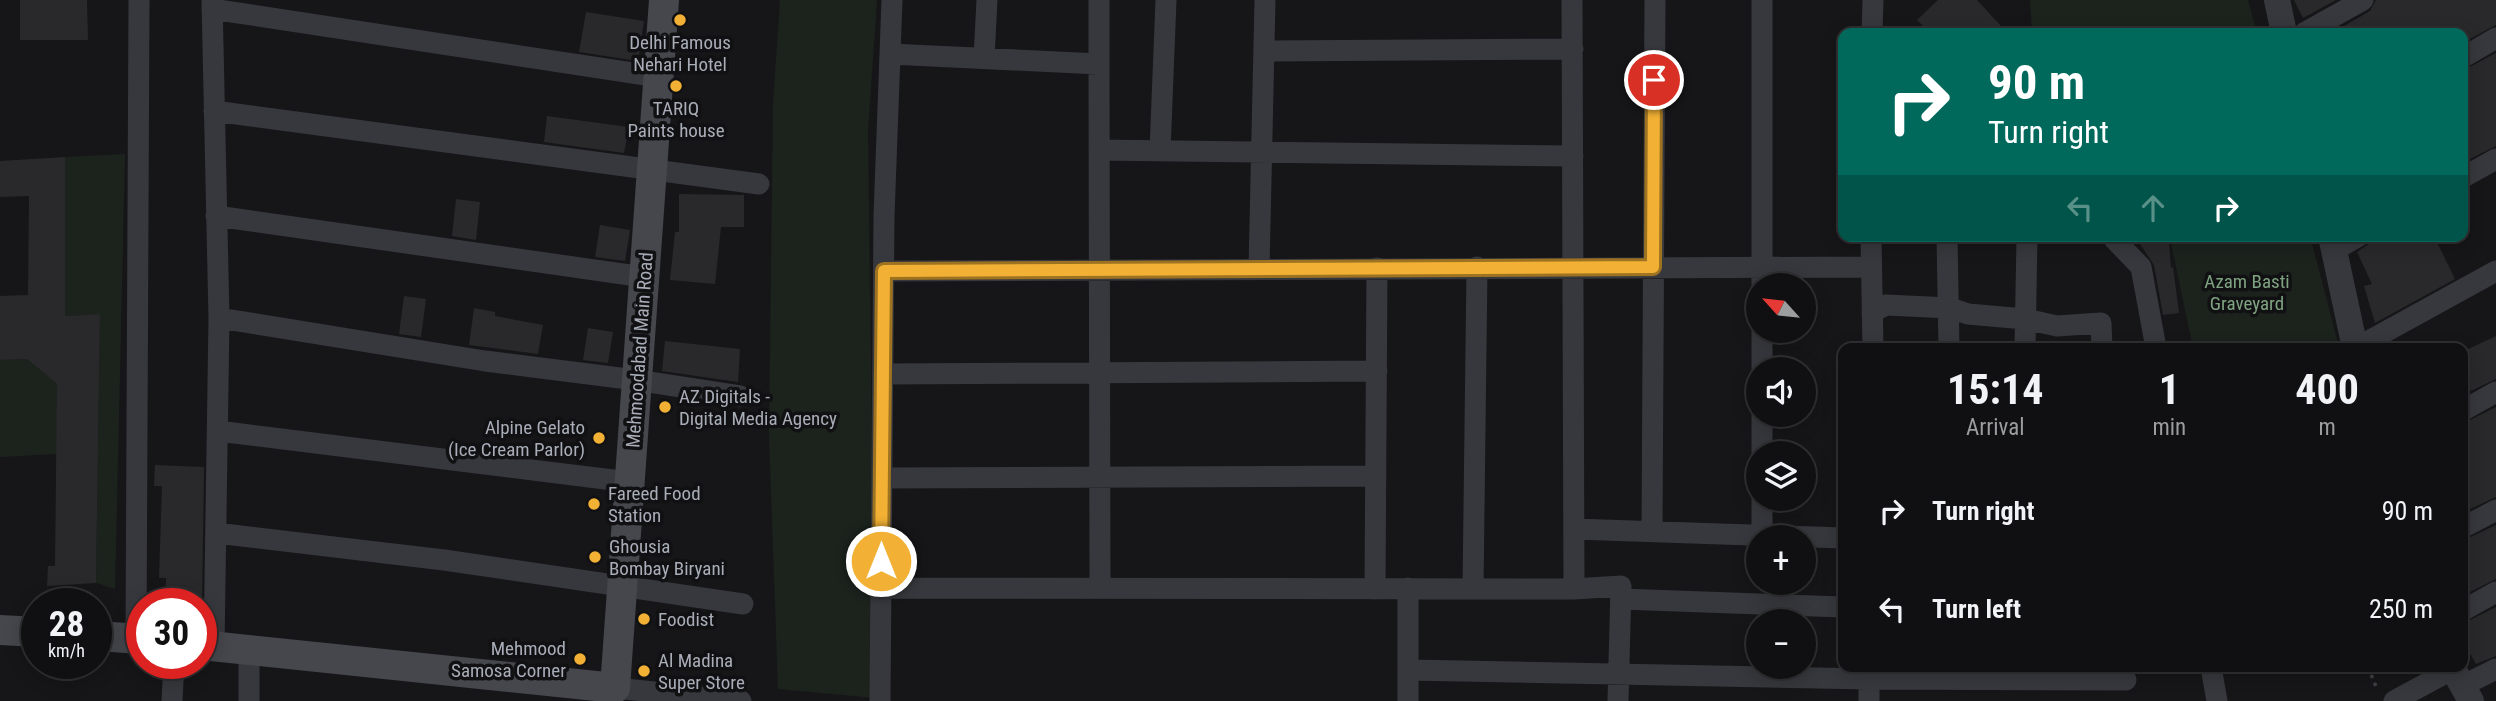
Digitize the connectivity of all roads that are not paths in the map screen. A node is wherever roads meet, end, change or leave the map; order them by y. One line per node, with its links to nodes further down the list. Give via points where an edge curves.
1 (139, 0): 86 (street)
2 (664, 0): 25 (main road, Mehmoodabad Main Road)
3 (892, 0): 21 (street)
4 (987, 0): 23 (street)
5 (1099, 0): 24 (street)
6 (1166, 0): 28 (street)
7 (1265, 0): 20 (street)
8 (1573, 0): 19 (street)
9 (1654, 0): 43 (street)
10 (1762, 0): 50 (street)
11 (1873, 0): 15 (street)
12 (2277, 0): 16 (street)
13 (2362, 0): 17 (street)
14 (212, 5): 25 (street); 26 (street)
15 (1872, 28)
16 (2283, 28)
17 (2313, 28)
18 (2496, 38): 22 (street)
19 (1573, 49): 20 (street); 30 (street)
20 (1264, 51): 29 (street)
21 (890, 54): 23 (street); 48 (street)
22 (2468, 54)
23 (984, 58): 24 (street)
24 (1099, 64): 27 (street)
25 (659, 77): 32 (main road, Mehmoodabad Main Road)
26 (214, 111): 32 (street); 35 (street)
27 (1099, 150): 28 (street); 47 (street)
28 (1160, 151): 29 (street)
29 (1262, 152): 30 (street); 46 (street)
30 (1573, 156): 42 (street)
31 (2496, 159): 33 (street)
32 (652, 170): 34 (street); 53 (main road, Mehmoodabad Main Road)
33 (2468, 175)
34 (759, 184)
35 (216, 216): 53 (street); 56 (street)
36 (1871, 242): 44 (street)
37 (1947, 242): 54 (street)
38 (2027, 242): 57 (street)
39 (2117, 242): 62 (street, via 2141,267)
40 (2333, 243): 63 (street)
41 (1477, 267): 42 (street); 45 (street); 92 (street)
42 (1573, 267): 43 (street); 79 (street)
43 (1653, 267): 52 (street); 80 (street)
44 (1871, 267): 51 (street); 55 (street)
45 (1377, 268): 46 (street); 65 (street)
46 (1259, 269): 47 (street)
47 (1099, 270): 48 (street); 67 (street)
48 (884, 271): 66 (street)
49 (2496, 271): 64 (street)
50 (1762, 273)
51 (1798, 273)
52 (1746, 275)
53 (644, 277): 68 (main road, Mehmoodabad Main Road)
54 (1950, 308): 55 (street, via 1886,305); 57 (street); 59 (street)
55 (1872, 312): 58 (street)
56 (219, 318): 68 (street); 72 (street)
57 (2025, 319): 60 (street); 61 (street, via 2057,326 2101,323)
58 (1873, 343)
59 (1949, 343)
60 (2025, 343)
61 (2102, 343)
62 (2155, 343)
63 (2355, 343)
64 (2365, 343)
65 (1377, 371): 67 (street); 73 (street)
66 (883, 374): 67 (street); 75 (street)
67 (1099, 374): 74 (street)
68 (636, 380): 70 (street); 76 (main road, Mehmoodabad Main Road)
69 (2496, 392): 71 (street)
70 (740, 396)
71 (2468, 408)
72 (218, 431): 76 (street); 81 (street)
73 (1376, 476): 74 (street); 91 (street)
74 (1101, 477): 75 (street); 89 (street)
75 (882, 478): 88 (street)
76 (629, 482): 85 (main road, Mehmoodabad Main Road)
77 (2496, 510): 78 (street)
78 (2468, 525)
79 (1574, 528): 80 (street); 93 (street)
80 (1652, 531): 82 (street)
81 (216, 533): 85 (street, via 444,559); 87 (street)
82 (1746, 534)
83 (1816, 537): 84 (street)
84 (1838, 538)
85 (621, 587): 96 (street); 111 (main road, Mehmoodabad Main Road)
86 (139, 588)
87 (212, 588)
88 (881, 588): 89 (street); 116 (street)
89 (1100, 588): 91 (street)
90 (1408, 588): 91 (street); 92 (street); 104 (street)
91 (1375, 589)
92 (1473, 589): 93 (street)
93 (1574, 589): 95 (street, via 1621,586)
94 (2496, 592): 98 (street)
95 (1620, 599): 97 (street); 107 (street)
96 (743, 604)
97 (1838, 607)
98 (2468, 608)
99 (0, 630): 100 (main road)
100 (21, 631)
101 (217, 647): 102 (main road)
102 (249, 650): 111 (main road); 114 (street)
103 (2496, 669): 109 (street)
104 (1408, 670): 107 (street); 117 (street)
105 (2212, 672): 120 (street)
106 (1869, 673): 107 (street); 110 (street); 119 (street)
107 (1619, 675): 118 (street)
108 (174, 679): 113 (street)
109 (2460, 681): 112 (street)
110 (2126, 683)
111 (614, 695): 115 (street)
112 (2385, 695)
113 (173, 701)
114 (249, 701)
115 (741, 701)
116 (880, 701)
117 (1408, 701)
118 (1618, 701)
119 (1869, 701)
120 (2217, 701)

